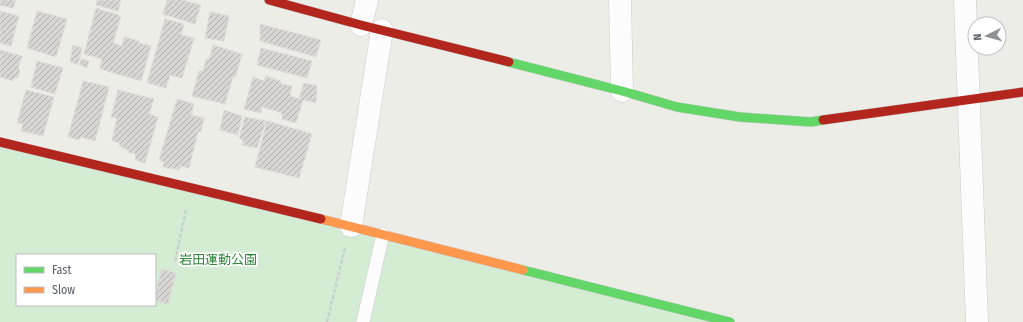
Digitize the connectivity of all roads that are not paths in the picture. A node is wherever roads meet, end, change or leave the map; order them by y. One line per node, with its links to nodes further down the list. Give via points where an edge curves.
1 (269, 0): 5 (street)
2 (367, 0): 5 (street)
3 (620, 0): 7 (street)
4 (964, 0): 9 (street)
5 (361, 25): 6 (street)
6 (382, 30): 7 (street); 11 (street)
7 (622, 91): 9 (street, via 677,107 740,117 811,122)
8 (1023, 92): 9 (street)
9 (968, 100): 15 (street)
10 (0, 142): 11 (street)
11 (351, 226): 12 (street)
12 (383, 234): 13 (lane); 14 (street)
13 (363, 322)
14 (730, 322)
15 (977, 322)

